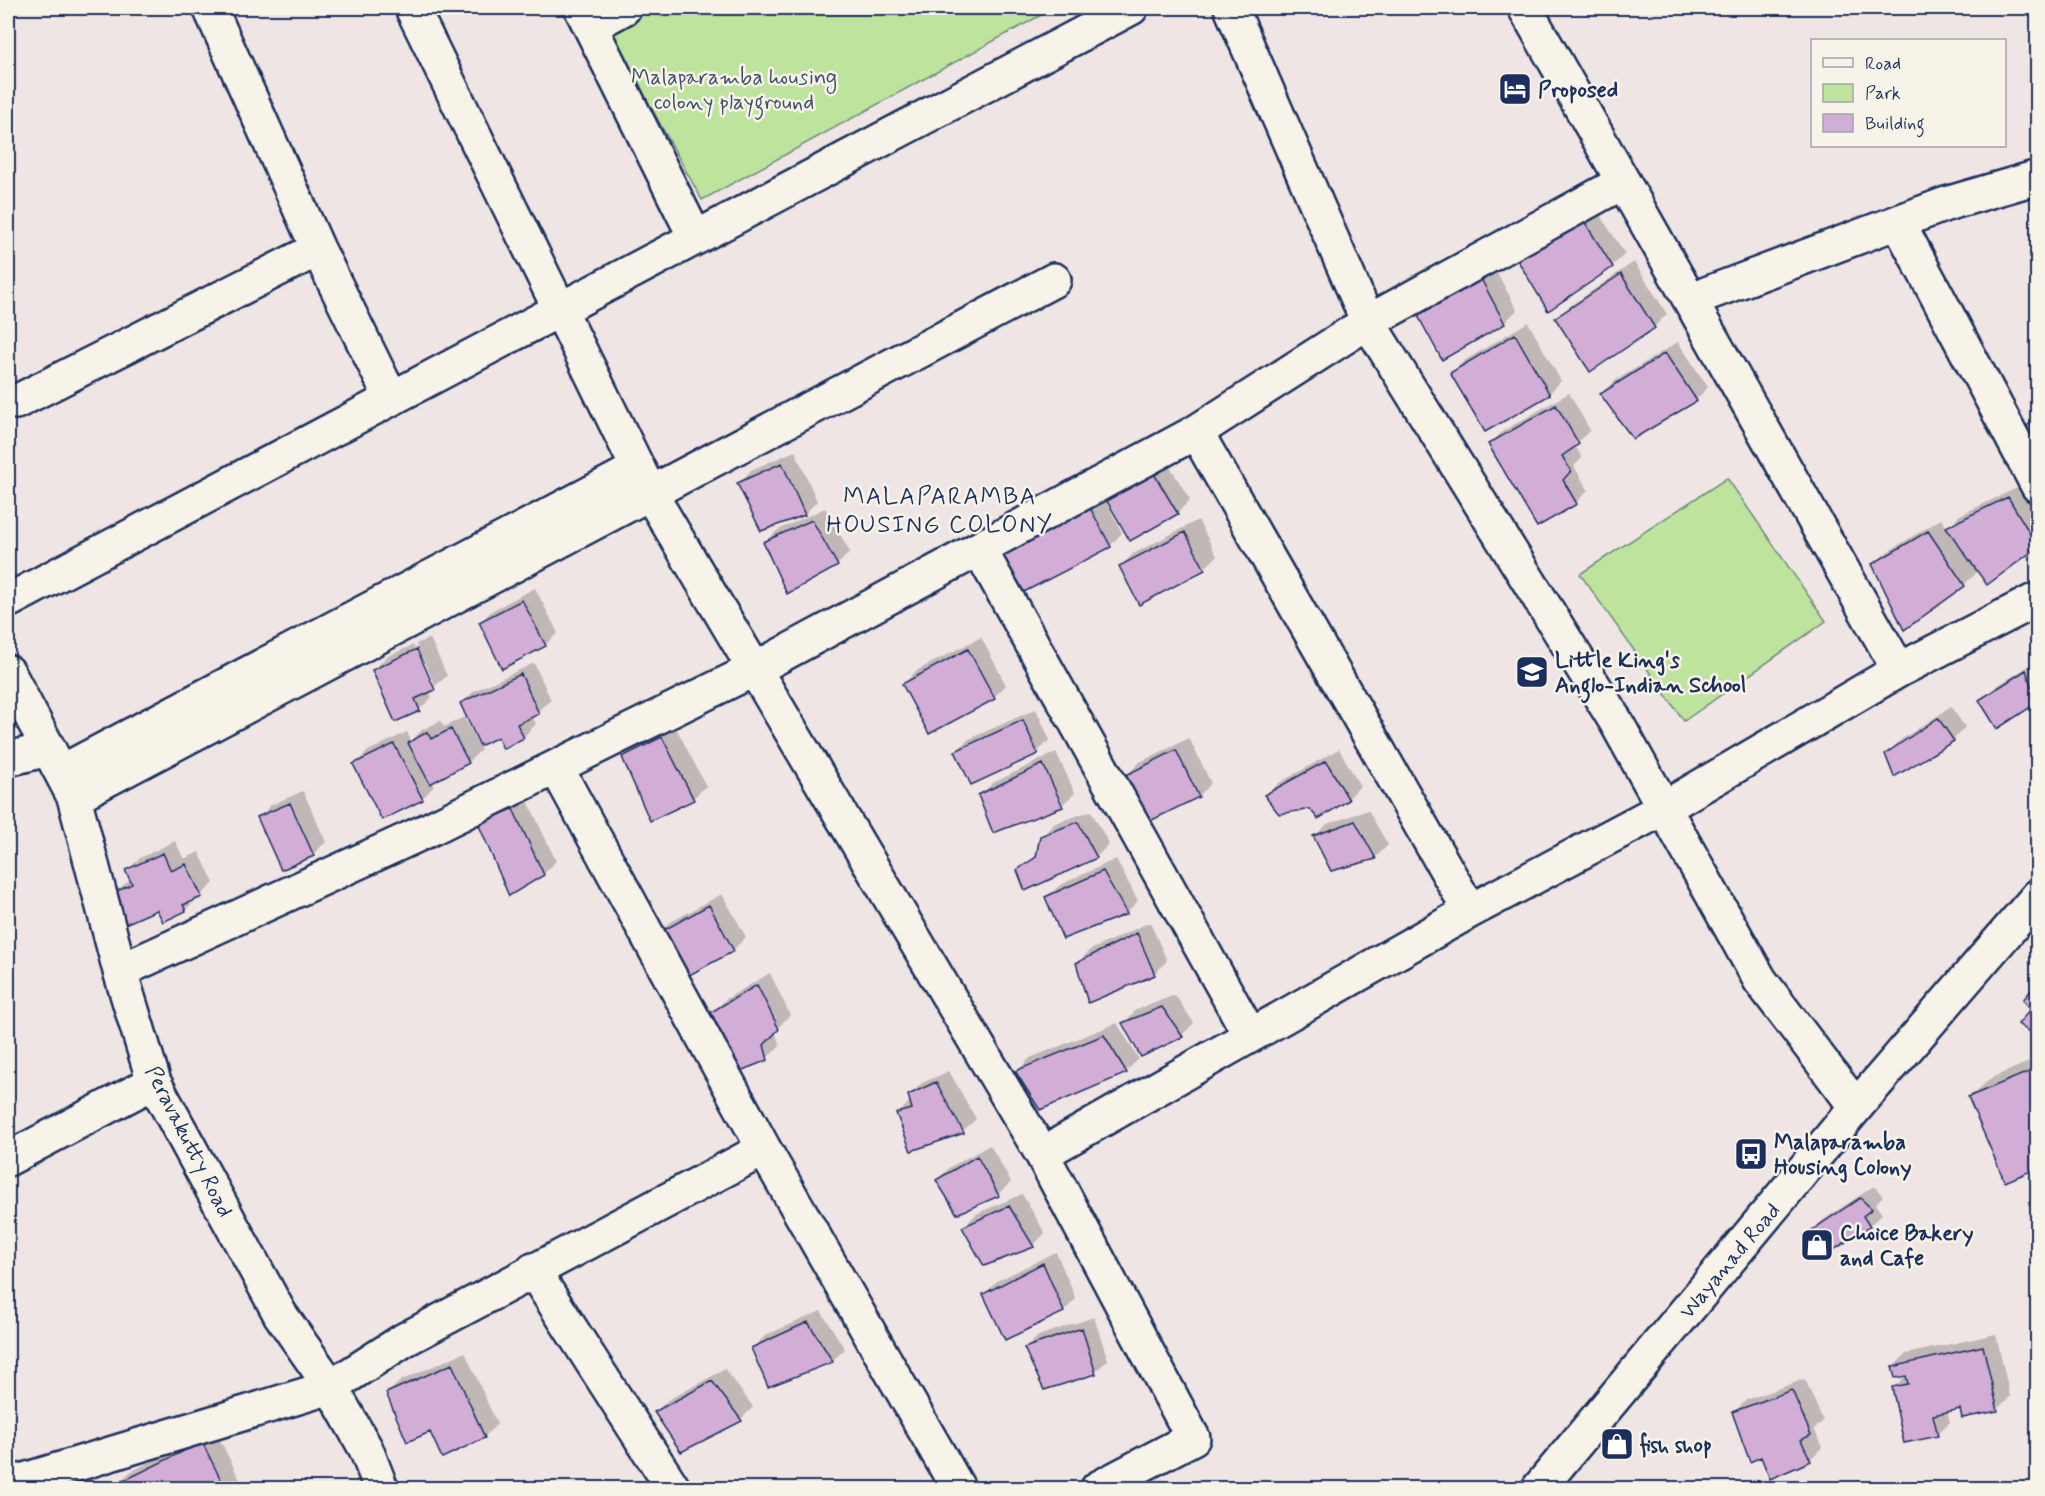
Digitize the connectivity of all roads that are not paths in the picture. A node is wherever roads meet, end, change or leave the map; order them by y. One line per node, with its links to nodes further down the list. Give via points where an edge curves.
1 (210, 8): 12 (main road)
2 (412, 8): 15 (main road)
3 (624, 8): 7 (main road)
4 (1131, 8): 11 (main road)
5 (1231, 8): 16 (main road)
6 (1525, 8): 9 (main road)
7 (586, 17): 11 (main road)
8 (2037, 177): 10 (main road)
9 (1623, 182): 14 (main road); 16 (main road)
10 (1898, 222): 14 (main road); 21 (main road)
11 (695, 237): 15 (main road)
12 (318, 249): 17 (main road); 18 (main road)
13 (1054, 280): 20 (main road)
14 (1690, 300): 26 (main road)
15 (559, 309): 17 (main road); 20 (main road)
16 (1368, 322): 19 (main road); 31 (main road, via 1615,720)
17 (391, 398): 24 (main road)
18 (16, 402)
19 (1196, 432): 22 (main road); 33 (main road)
20 (644, 481): 25 (main road); 30 (main road)
21 (2037, 486)
22 (980, 550): 25 (main road); 35 (main road)
23 (2037, 599): 26 (main road)
24 (8, 601)
25 (755, 669): 29 (main road); 39 (main road)
26 (1899, 670): 31 (main road)
27 (8, 672): 30 (main road, Peravakutty Road)
28 (8, 759): 30 (main road)
29 (556, 766): 34 (main road, via 426,831); 38 (main road)
30 (61, 773): 34 (main road, Peravakutty Road)
31 (1664, 808): 33 (main road); 37 (main road, via 1760,980)
32 (2037, 896): 37 (main road, Wayanad Road)
33 (1470, 911): 35 (main road)
34 (120, 971): 36 (main road, Peravakutty Road)
35 (1250, 1035): 39 (main road)
36 (154, 1082): 40 (main road); 42 (main road, Peravakutty Road, via 280,1314)
37 (1856, 1107): 48 (main road, Wayanad Road)
38 (764, 1149): 41 (main road); 46 (main road)
39 (1042, 1155): 47 (main road, via 1193,1438)
40 (8, 1159)
41 (534, 1270): 42 (main road, via 404,1340); 45 (main road)
42 (331, 1387): 43 (main road); 44 (main road, Peravakutty Road, via 366,1449)
43 (8, 1485)
44 (381, 1488)
45 (673, 1488)
46 (958, 1488)
47 (1098, 1488)
48 (1539, 1488)

